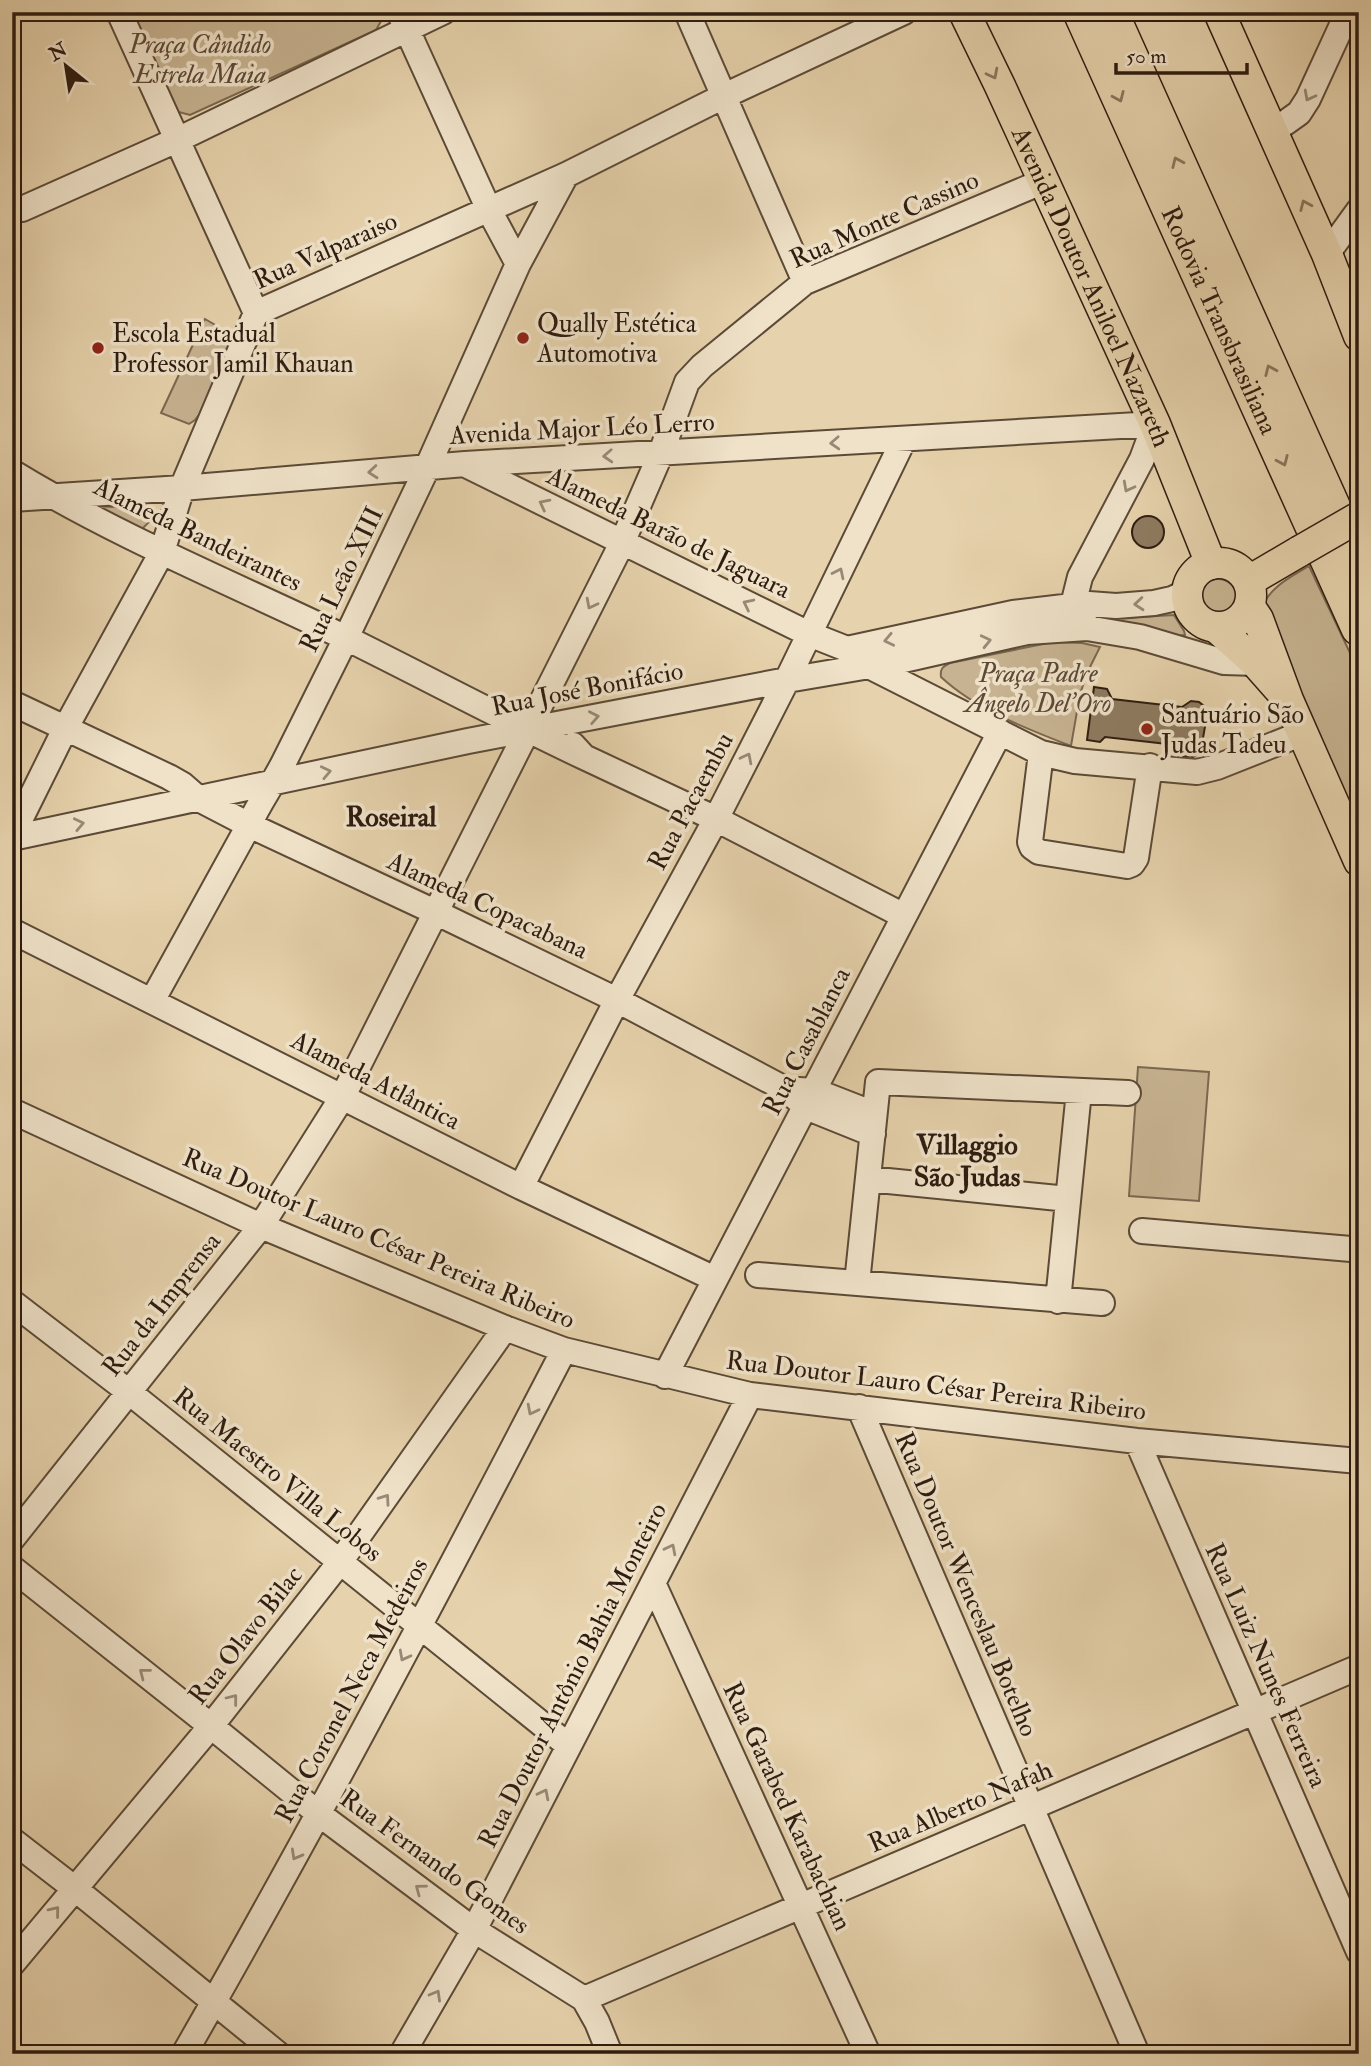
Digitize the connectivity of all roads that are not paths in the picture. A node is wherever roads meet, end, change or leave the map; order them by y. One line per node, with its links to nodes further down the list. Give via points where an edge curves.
1 (119, 12): 13 (street)
2 (443, 12): 10 (street)
3 (687, 12): 11 (street)
4 (904, 12): 11 (street, Rua Valparaiso)
5 (964, 12): 15 (main road, Avenida Doutor Aniloel Nazareth, one-way to 15)
6 (1081, 12): 43 (highway, Rodovia Transbrasiliana, one-way to 43)
7 (1110, 12): 37 (highway, Rodovia Transbrasiliana, one-way to 7)
8 (1219, 12): 12 (main road)
9 (1348, 12): 12 (street, one-way to 12, via 1299,113)
10 (403, 21): 13 (street); 17 (street)
11 (724, 96): 14 (street, Rua Valparaiso); 21 (street)
12 (1270, 127): 19 (main road, one-way to 12)
13 (177, 140): 16 (street); 22 (street)
14 (566, 175): 17 (street, Rua Valparaiso); 20 (street, Rua Leão XIII)
15 (1044, 181): 21 (street, Rua Monte Cassino); 24 (main road, Avenida Doutor Aniloel Nazareth)
16 (22, 209)
17 (489, 210): 20 (street); 22 (street, Rua Valparaiso)
18 (1359, 210): 19 (street)
19 (1327, 254): 23 (main road)
20 (518, 264): 28 (street, Rua Leão XIII)
21 (805, 282): 26 (street, Rua Monte Cassino, via 687,382)
22 (256, 313): 30 (street, Rua Valparaiso)
23 (1359, 336)
24 (1155, 424): 25 (street, Avenida Major Léo Lerro); 36 (main road, Avenida Doutor Aniloel Nazareth); 40 (street, one-way to 40, via 1142,459 1080,578)
25 (904, 439): 26 (street, Avenida Major Léo Lerro, one-way to 26); 44 (street, Rua Pacaembu, one-way to 25)
26 (661, 453): 27 (street, Avenida Major Léo Lerro, one-way to 27); 34 (street, Rua Monte Cassino)
27 (466, 464): 28 (street, Avenida Major Léo Lerro); 34 (street, Alameda Barão de Jaguara, one-way to 27)
28 (427, 468): 30 (street, Avenida Major Léo Lerro, one-way to 30); 45 (street, Rua Leão XIII)
29 (12, 472): 31 (street, Alameda Bandeirantes)
30 (182, 488): 31 (street, Avenida Major Léo Lerro); 35 (street, Rua Valparaiso)
31 (51, 496): 32 (street, Avenida Major Léo Lerro); 35 (street, Alameda Bandeirantes)
32 (12, 499)
33 (1359, 517): 39 (main road, bridge, via 1300,551)
34 (622, 543): 44 (street, Alameda Barão de Jaguara, one-way to 34); 51 (street, Rua Monte Cassino, one-way to 51)
35 (162, 552): 45 (street, Alameda Bandeirantes); 56 (street, Rua Valparaiso)
36 (1211, 564): 38 (main road, via 1195,573); 39 (main road, via 1234,566 1242,572)
37 (1359, 566)
38 (1187, 592): 40 (street, one-way to 40, via 1154,603); 41 (main road, via 1192,613)
39 (1250, 594): 41 (main road, via 1245,616 1227,627); 53 (main road)
40 (1077, 605): 42 (street); 44 (street, one-way to 44, via 1013,613 847,649)
41 (1213, 627): 46 (street, via 1197,641); 48 (main road)
42 (1087, 628): 46 (street, Rua José Bonifácio); 47 (street, Rua José Bonifácio, one-way to 42, via 1027,632)
43 (1359, 628)
44 (810, 634): 50 (street, Rua Pacaembu)
45 (346, 638): 57 (street, Alameda Bandeirantes); 63 (street, Rua Leão XIII)
46 (1175, 646): 48 (street, Rua José Bonifácio, via 1224,662)
47 (947, 650): 49 (street, Rua José Bonifácio); 52 (street, via 924,675)
48 (1256, 663): 53 (main road)
49 (869, 666): 50 (street, Rua José Bonifácio); 52 (street)
50 (786, 680): 55 (street, Rua José Bonifácio, one-way to 50); 65 (street, Rua Pacaembu, one-way to 50)
51 (552, 681): 55 (street); 57 (street, Rua Monte Cassino)
52 (928, 696): 58 (street)
53 (1288, 700): 59 (main road)
54 (12, 702): 56 (street, Alameda Copacabana)
55 (562, 723): 57 (street, Rua José Bonifácio); 61 (street)
56 (65, 729): 64 (street, Alameda Copacabana, via 183,785); 67 (street, Rua Valparaiso)
57 (527, 730): 61 (street, Alameda Bandeirantes); 63 (street, Rua José Bonifácio, one-way to 57); 69 (street, Rua Monte Cassino)
58 (1000, 732): 60 (street); 70 (street, Rua Casablanca)
59 (1303, 733): 62 (street, via 1197,772); 68 (main road)
60 (1041, 753): 62 (street, via 1075,761); 62 (street, via 1032,847 1039,852 1127,866 1136,858)
61 (584, 757): 65 (street, Alameda Bandeirantes)
62 (1150, 766)
63 (273, 783): 64 (street, Rua José Bonifácio); 66 (street, Rua Leão XIII)
64 (199, 799): 66 (street, Alameda Copacabana); 67 (street, Rua José Bonifácio, one-way to 64)
65 (716, 819): 70 (street, Alameda Bandeirantes); 72 (street, Rua Pacaembu)
66 (249, 825): 69 (street, Alameda Copacabana); 73 (street, Rua Leão XIII)
67 (12, 837)
68 (1359, 861)
69 (435, 912): 72 (street, Alameda Copacabana); 76 (street, Rua Monte Cassino)
70 (904, 916): 77 (street, Rua Casablanca)
71 (12, 931): 73 (street, Alameda Atlântica)
72 (617, 1000): 77 (street, Alameda Copacabana); 81 (street, Rua Pacaembu)
73 (152, 1001): 76 (street, Alameda Atlântica)
74 (1079, 1091): 75 (street); 79 (street, via 878,1082); 82 (street)
75 (1128, 1093)
76 (343, 1096): 81 (street, Alameda Atlântica); 83 (street, Rua da Imprensa)
77 (810, 1099): 79 (street, Alameda Copacabana); 87 (street, Rua Casablanca)
78 (12, 1111): 83 (street, Rua Doutor Lauro César Pereira Ribeiro)
79 (873, 1124): 80 (street)
80 (868, 1179): 82 (street); 88 (street)
81 (521, 1187): 87 (street, Alameda Atlântica)
82 (1068, 1199): 89 (street)
83 (261, 1226): 92 (street, Rua Doutor Lauro César Pereira Ribeiro); 95 (street, Rua da Imprensa)
84 (1142, 1231): 85 (street, via 1350,1249)
85 (1359, 1246)
86 (758, 1275): 88 (street)
87 (715, 1279): 94 (street, Rua Casablanca)
88 (857, 1283): 89 (street)
89 (1058, 1301): 91 (street)
90 (12, 1302): 95 (street, Rua Maestro Villa Lobos)
91 (1102, 1303)
92 (505, 1328): 93 (street, Rua Doutor Lauro César Pereira Ribeiro); 101 (street, Rua Olavo Bilac, one-way to 92)
93 (564, 1350): 94 (street, Rua Doutor Lauro César Pereira Ribeiro); 104 (street, Rua Coronel Neca Medeiros, one-way to 104)
94 (665, 1376): 96 (street, Rua Doutor Lauro César Pereira Ribeiro)
95 (129, 1392): 100 (street, Rua da Imprensa); 101 (street, Rua Maestro Villa Lobos)
96 (750, 1395): 97 (street, Rua Doutor Lauro César Pereira Ribeiro); 103 (street, Rua Doutor Antônio Bahia Monteiro, one-way to 96)
97 (859, 1407): 98 (street, Rua Doutor Lauro César Pereira Ribeiro); 109 (street, Rua Doutor Wenceslau Botelho)
98 (1136, 1441): 99 (street, Rua Doutor Lauro César Pereira Ribeiro); 106 (street, Rua Luiz Nunes Ferreira)
99 (1359, 1461)
100 (12, 1539)
101 (340, 1562): 104 (street, Rua Maestro Villa Lobos); 107 (street, Rua Olavo Bilac, one-way to 101)
102 (12, 1568): 107 (street, Rua Fernando Gomes, one-way to 102)
103 (653, 1583): 108 (street, Rua Doutor Antônio Bahia Monteiro); 113 (street, Rua Garabed Karabachian)
104 (420, 1628): 108 (street, Rua Maestro Villa Lobos); 110 (street, Rua Coronel Neca Medeiros, one-way to 110)
105 (1359, 1667): 106 (street, Rua Alberto Nafah)
106 (1254, 1712): 109 (street, Rua Alberto Nafah); 115 (street, Rua Luiz Nunes Ferreira)
107 (211, 1726): 110 (street, Rua Fernando Gomes); 112 (street, Rua Olavo Bilac)
108 (569, 1746): 114 (street, Rua Doutor Antônio Bahia Monteiro, one-way to 108)
109 (1031, 1808): 113 (street, Rua Alberto Nafah); 124 (street, Rua Doutor Wenceslau Botelho)
110 (319, 1814): 114 (street, Rua Fernando Gomes, one-way to 110); 118 (street, Rua Coronel Neca Medeiros, one-way to 118)
111 (12, 1840): 112 (street)
112 (74, 1888): 116 (street, Rua Olavo Bilac, one-way to 112); 118 (street)
113 (801, 1907): 117 (street, Rua Alberto Nafah); 123 (street, Rua Garabed Karabachian)
114 (474, 1930): 117 (street, Rua Fernando Gomes); 121 (street, Rua Doutor Antônio Bahia Monteiro, one-way to 114)
115 (1359, 1952)
116 (12, 1964)
117 (584, 1999): 122 (street)
118 (213, 2003): 119 (street, Rua Coronel Neca Medeiros); 120 (street)
119 (184, 2054)
120 (278, 2054)
121 (402, 2054)
122 (610, 2054)
123 (868, 2054)
124 (1137, 2054)

